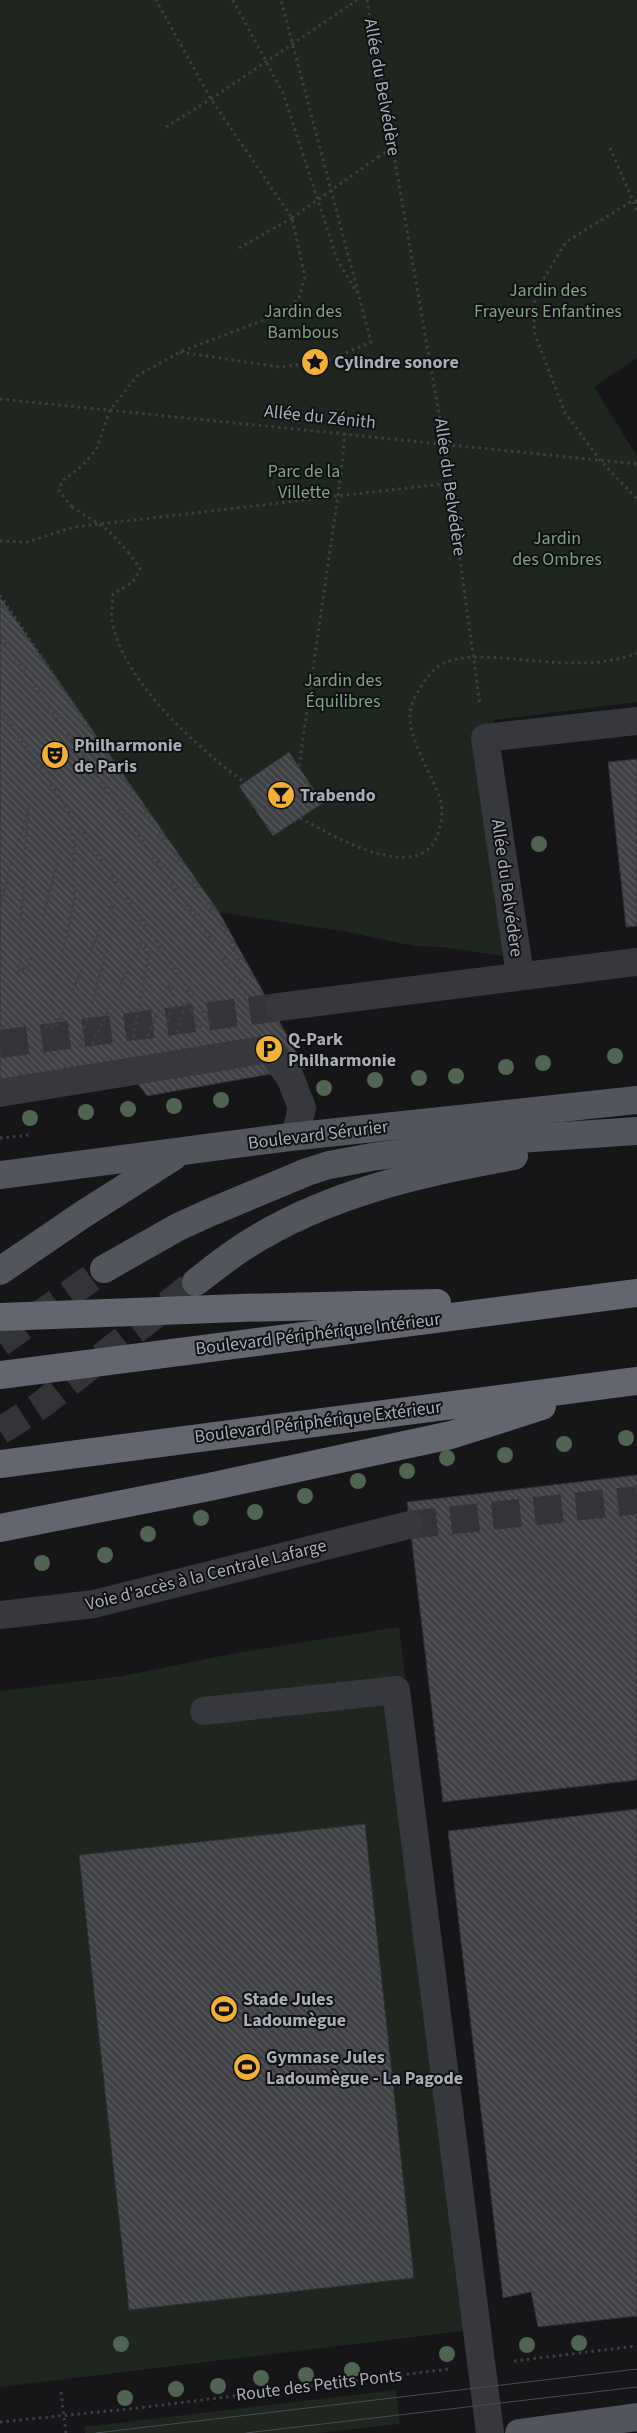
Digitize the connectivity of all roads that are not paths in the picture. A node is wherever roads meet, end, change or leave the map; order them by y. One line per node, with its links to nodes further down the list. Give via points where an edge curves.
1 (637, 722): 3 (lane, Allée du Belvédère, via 485,738)
2 (637, 962): 3 (lane)
3 (520, 976): 4 (lane)
4 (280, 1007)
5 (0, 1093): 8 (lane, via 269,1050 290,1077 302,1108)
6 (637, 1100): 8 (main road, Boulevard Sérurier)
7 (637, 1132): 11 (main road, via 489,1142 329,1165 210,1212); 13 (main road, via 480,1162 371,1190 291,1220 247,1244)
8 (295, 1136): 9 (main road, Boulevard Sérurier)
9 (181, 1152): 10 (main road, Boulevard Sérurier); 12 (main road)
10 (0, 1174)
11 (104, 1269)
12 (0, 1271)
13 (196, 1282)
14 (637, 1293): 15 (highway, Boulevard Périphérique Intérieur, bridge)
15 (581, 1300): 16 (highway, bridge); 17 (highway, Boulevard Périphérique Intérieur, bridge)
16 (0, 1317)
17 (0, 1375)
18 (637, 1381): 19 (highway, Boulevard Périphérique Extérieur)
19 (607, 1384): 20 (highway, Boulevard Périphérique Extérieur); 22 (highway, via 451,1435)
20 (0, 1464)
21 (410, 1525): 23 (lane, Voie d'accès à la Centrale Lafarge, via 94,1604)
22 (0, 1528)
23 (0, 1615)
24 (204, 1711): 26 (lane, via 396,1690)
25 (637, 2417): 27 (main road)
26 (490, 2433)
27 (519, 2433)

